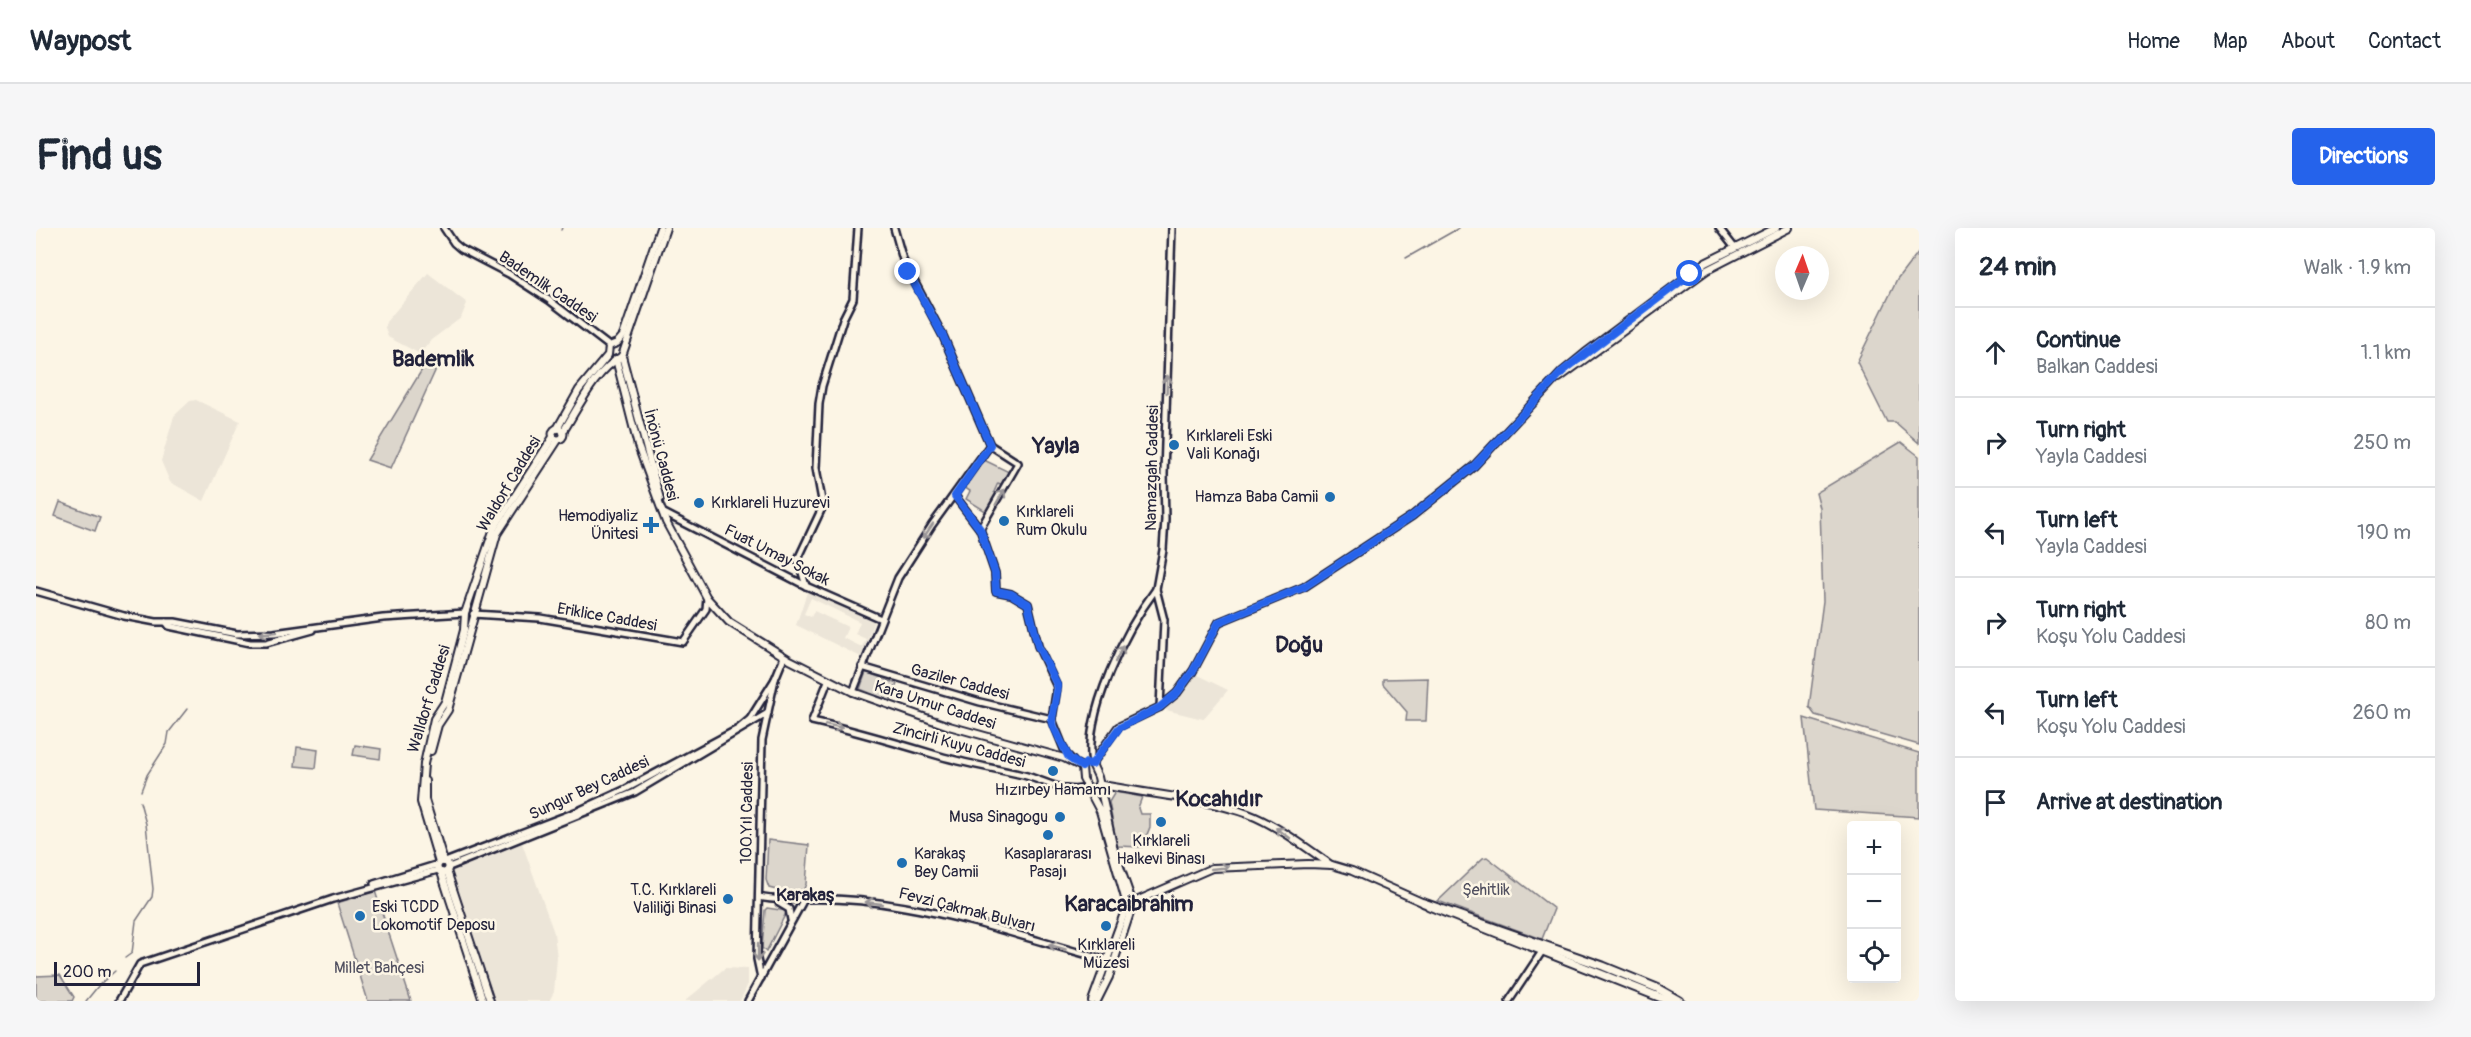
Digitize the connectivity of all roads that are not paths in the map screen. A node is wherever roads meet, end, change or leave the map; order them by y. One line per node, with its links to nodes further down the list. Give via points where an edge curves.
1 (444, 228): 12 (street, Bademlik Caddesi, via 461,249 549,300)
2 (660, 228): 11 (main road)
3 (666, 228): 13 (main road)
4 (858, 228): 19 (street, via 853,299 843,319 819,404 816,468 823,506 798,559)
5 (894, 228): 15 (street, via 903,260 943,336)
6 (1172, 228): 20 (street, Namazgah Caddesi, one-way to 6, via 1165,519)
7 (1719, 228): 10 (street)
8 (1776, 228): 10 (main road)
9 (1789, 228): 10 (main road)
10 (1736, 250): 34 (main road, via 1705,263 1563,371 1467,473 1412,516 1304,587 1219,622 1193,671 1177,693)
11 (617, 343): 12 (main road); 13 (main road)
12 (609, 351): 13 (main road); 14 (main road, Waldorf Caddesi, via 579,390)
13 (620, 355): 14 (main road, Waldorf Caddesi, via 610,362); 17 (main road, İnönü Caddesi, via 638,446)
14 (560, 430): 23 (main road, Waldorf Caddesi, via 553,432 555,438 497,534)
15 (990, 445): 16 (street); 18 (street, one-way to 15, via 1018,463)
16 (955, 496): 18 (street); 24 (street, one-way to 24, via 898,578)
17 (662, 512): 19 (street, Fuat Umay Sokak); 22 (main road, İnönü Caddesi)
18 (980, 529): 36 (street, via 995,573 996,591 1028,604 1038,646 1058,687)
19 (806, 586): 24 (street, Fuat Umay Sokak)
20 (1156, 589): 34 (street, Namazgah Caddesi, via 1164,620); 39 (street, one-way to 20, via 1096,708 1121,650)
21 (36, 591): 25 (street, Eriklice Caddesi, via 124,616)
22 (707, 598): 23 (street, Eriklice Caddesi, via 706,609 683,642 540,618); 27 (main road, Kara Umur Caddesi, via 729,622)
23 (469, 612): 26 (street, Eriklice Caddesi, via 383,618); 44 (main road, Walldorf Caddesi, via 448,710 438,725 424,783)
24 (880, 619): 28 (street)
25 (166, 622): 26 (street, Eriklice Caddesi, one-way to 25, via 255,634); 26 (street, Eriklice Caddesi, via 226,638 266,643)
26 (327, 627)
27 (784, 657): 29 (street, 100.Yıl Caddesi); 30 (main road, Kara Umur Caddesi)
28 (862, 667): 31 (street); 36 (street, Gaziler Caddesi)
29 (775, 679): 32 (street, 100.Yıl Caddesi); 33 (street, 100.Yıl Caddesi)
30 (828, 681): 31 (main road, Kara Umur Caddesi); 42 (street, Zincirli Kuyu Caddesi, one-way to 42, via 812,721 1028,776 1061,788 1079,791)
31 (853, 692): 40 (main road, Kara Umur Caddesi)
32 (762, 700): 33 (street); 44 (street, Sungur Bey Caddesi, via 738,729 626,789)
33 (770, 704): 35 (street, 100.Yıl Caddesi)
34 (1160, 707): 39 (main road, via 1119,728)
35 (768, 713): 37 (street, Sungur Bey Caddesi); 38 (street, 100.Yıl Caddesi)
36 (1052, 719): 40 (street, via 1066,754)
37 (756, 721): 38 (street); 44 (street, Sungur Bey Caddesi, via 635,792)
38 (764, 730): 45 (street, 100.Yıl Caddesi)
39 (1092, 764): 40 (main road); 41 (main road)
40 (1082, 767): 42 (main road, via 1083,779)
41 (1098, 784): 42 (main road, Zincirli Kuyu Caddesi); 43 (main road, one-way to 41, via 1247,813); 49 (main road)
42 (1089, 787): 49 (main road)
43 (1332, 865): 48 (main road); 49 (main road, one-way to 43, via 1215,868)
44 (443, 866): 54 (street, Sungur Bey Caddesi, via 140,964); 55 (main road, Walldorf Caddesi); 56 (main road, Walldorf Caddesi)
45 (759, 897): 47 (street, Fevzi Çakmak Bulvarı); 53 (street, 100.Yıl Caddesi, one-way to 53, via 757,959)
46 (804, 899): 47 (street, Fevzi Çakmak Bulvarı); 50 (street); 52 (street, Fevzi Çakmak Bulvarı, one-way to 46, via 915,909 874,902)
47 (776, 902): 50 (street, via 789,909)
48 (1424, 903): 51 (main road)
49 (1130, 905): 52 (main road)
50 (791, 922): 53 (street)
51 (1544, 948): 60 (street); 61 (main road); 62 (main road, via 1646,983)
52 (1111, 961): 58 (main road); 59 (main road)
53 (761, 978): 57 (street)
54 (119, 1001)
55 (483, 1001)
56 (490, 1001)
57 (748, 1001)
58 (1092, 1001)
59 (1097, 1001)
60 (1509, 1001)
61 (1669, 1001)
62 (1680, 1001)

